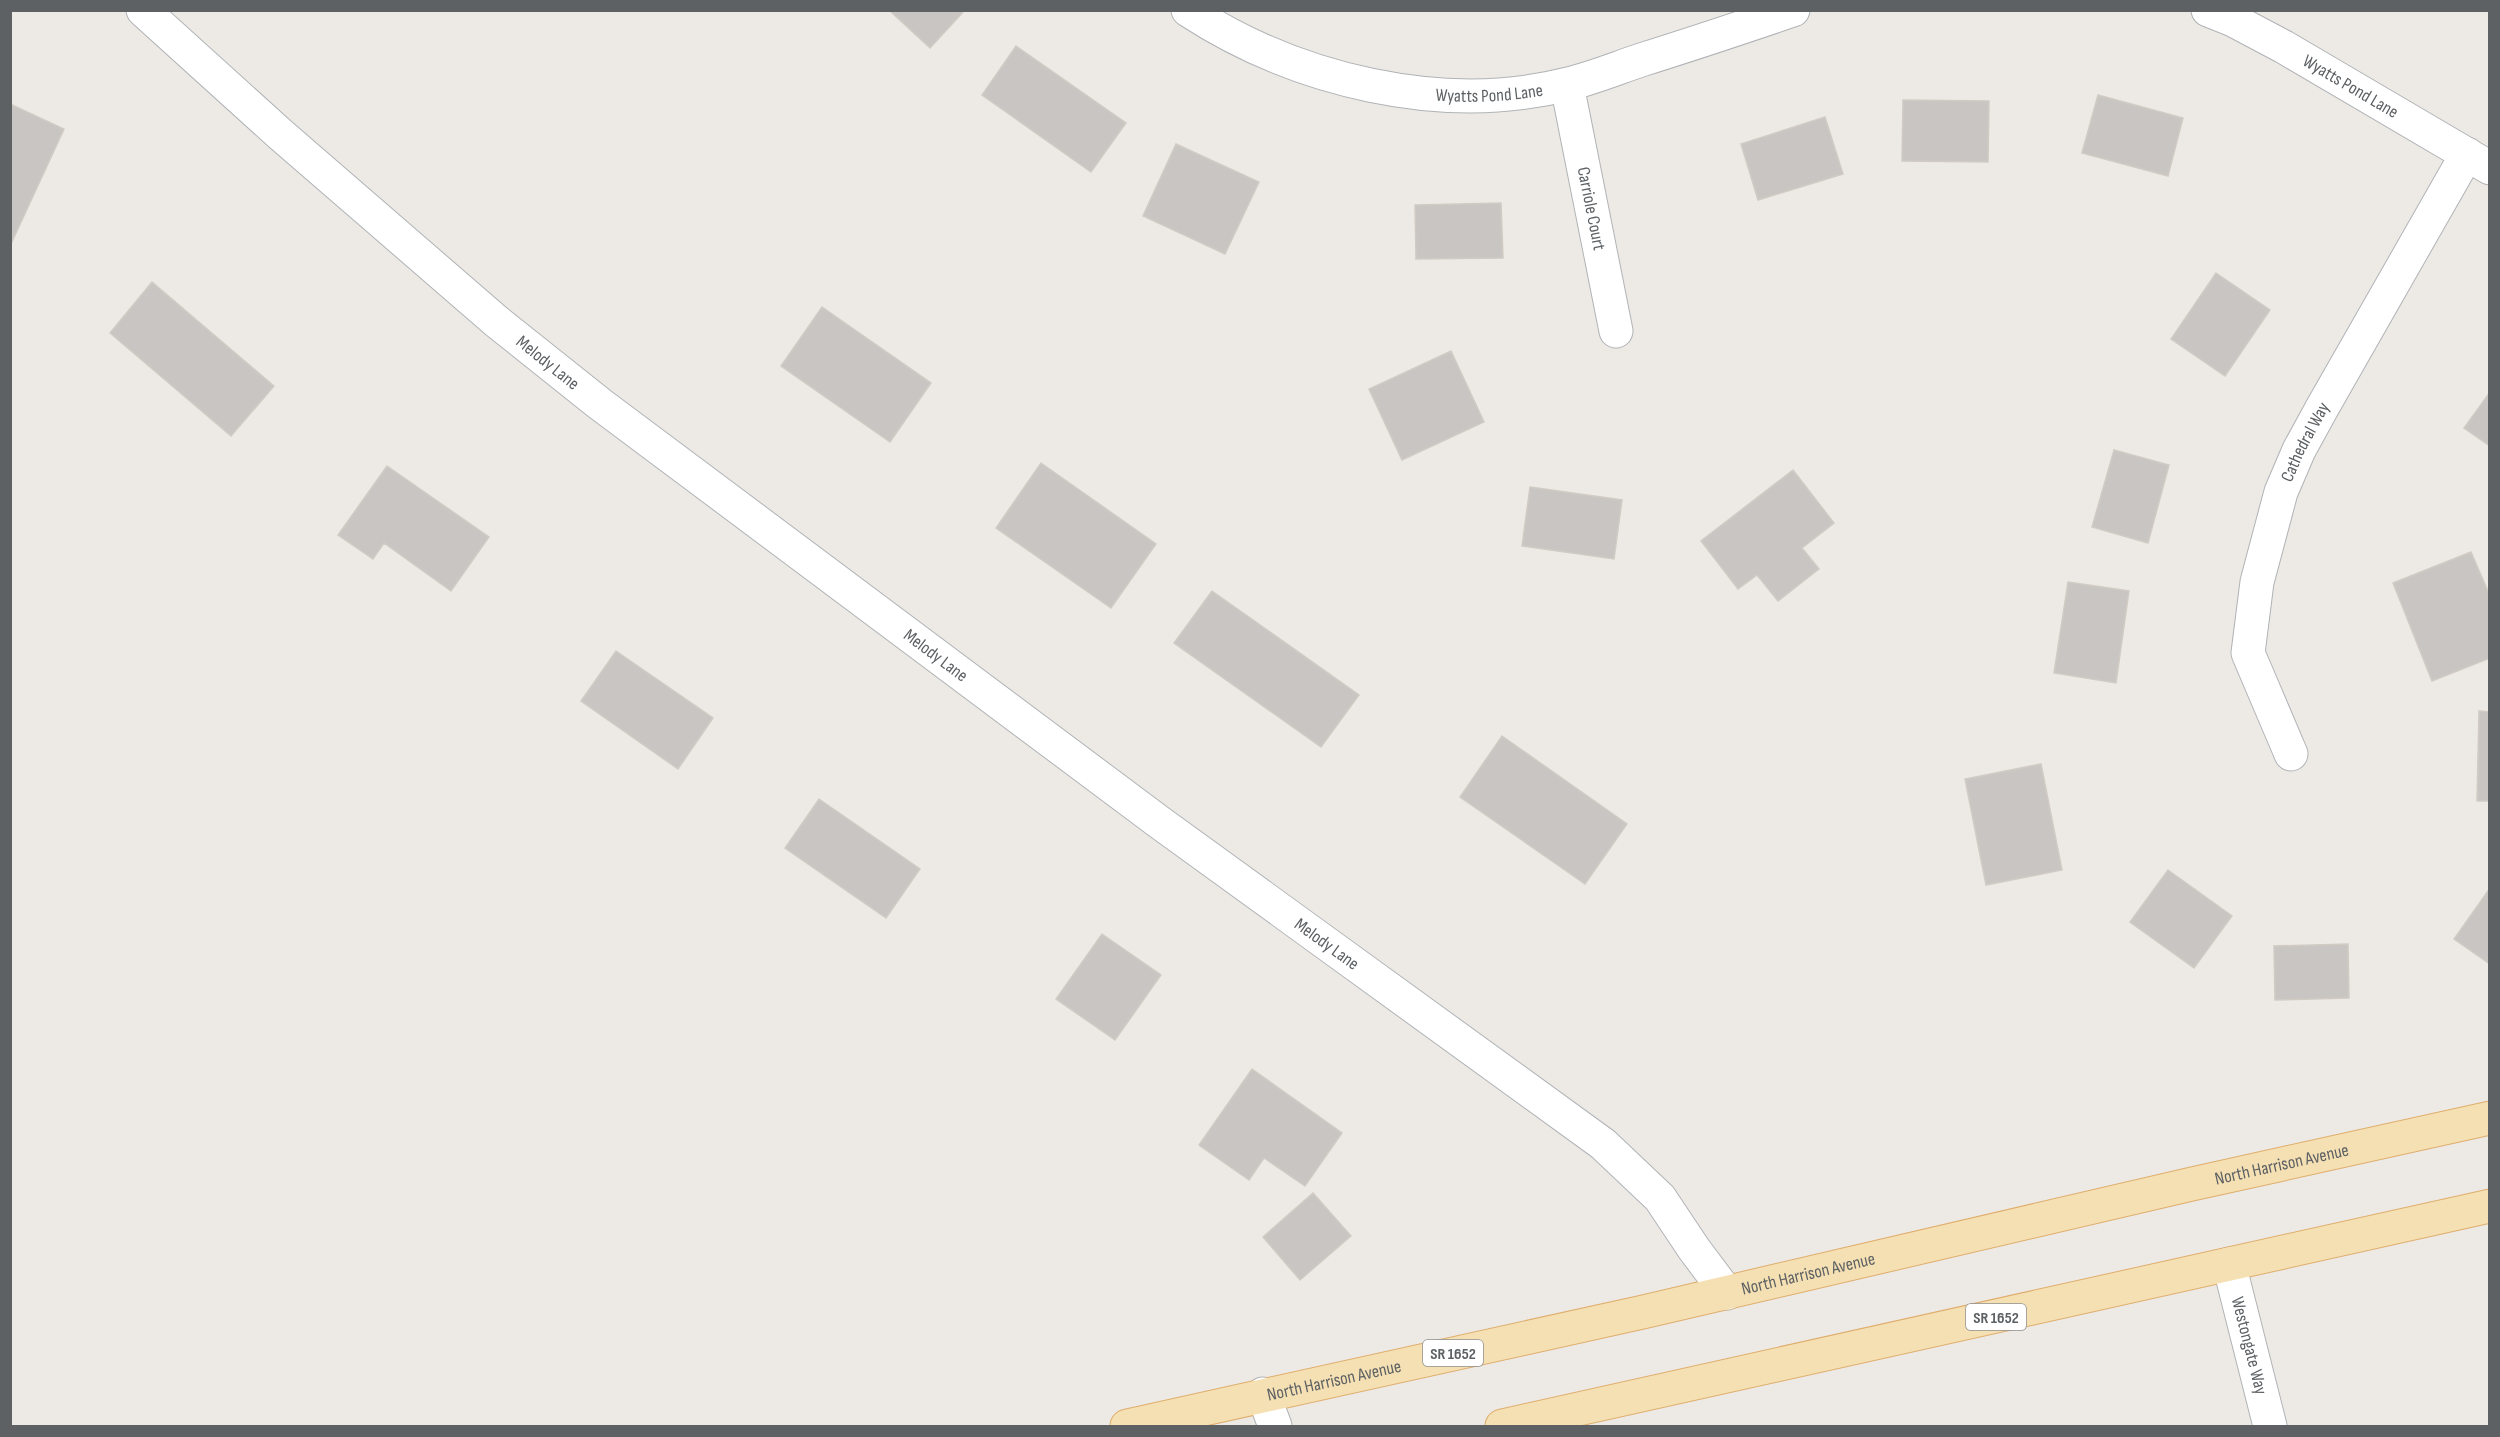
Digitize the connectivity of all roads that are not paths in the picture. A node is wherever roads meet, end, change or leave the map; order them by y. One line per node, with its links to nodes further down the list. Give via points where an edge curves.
1 (143, 10): 12 (street, Melody Lane, via 496,321 600,404 1159,822 1603,1144 1660,1198)
2 (1188, 10): 5 (street, Wyatts Pond Lane, via 1221,32 1278,58 1339,78 1391,89 1455,95 1512,94)
3 (1793, 10): 5 (street, Wyatts Pond Lane)
4 (2208, 10): 6 (street, Wyatts Pond Lane, via 2284,47)
5 (1567, 85): 7 (street, Carriole Court)
6 (2478, 161): 8 (street, Cathedral Way, via 2322,408 2281,492 2257,582 2248,653)
7 (1616, 331)
8 (2291, 754)
9 (2490, 1118): 12 (main road, North Harrison Avenue / SR 1652)
10 (2490, 1206): 11 (main road, SR 1652)
11 (2229, 1264): 16 (main road, SR 1652); 17 (street, Westongate Way)
12 (1727, 1293): 13 (main road, North Harrison Avenue / SR 1652)
13 (1263, 1394): 14 (main road, North Harrison Avenue / SR 1652); 15 (street)
14 (1127, 1426)
15 (1275, 1426)
16 (1502, 1426)
17 (2270, 1426)

